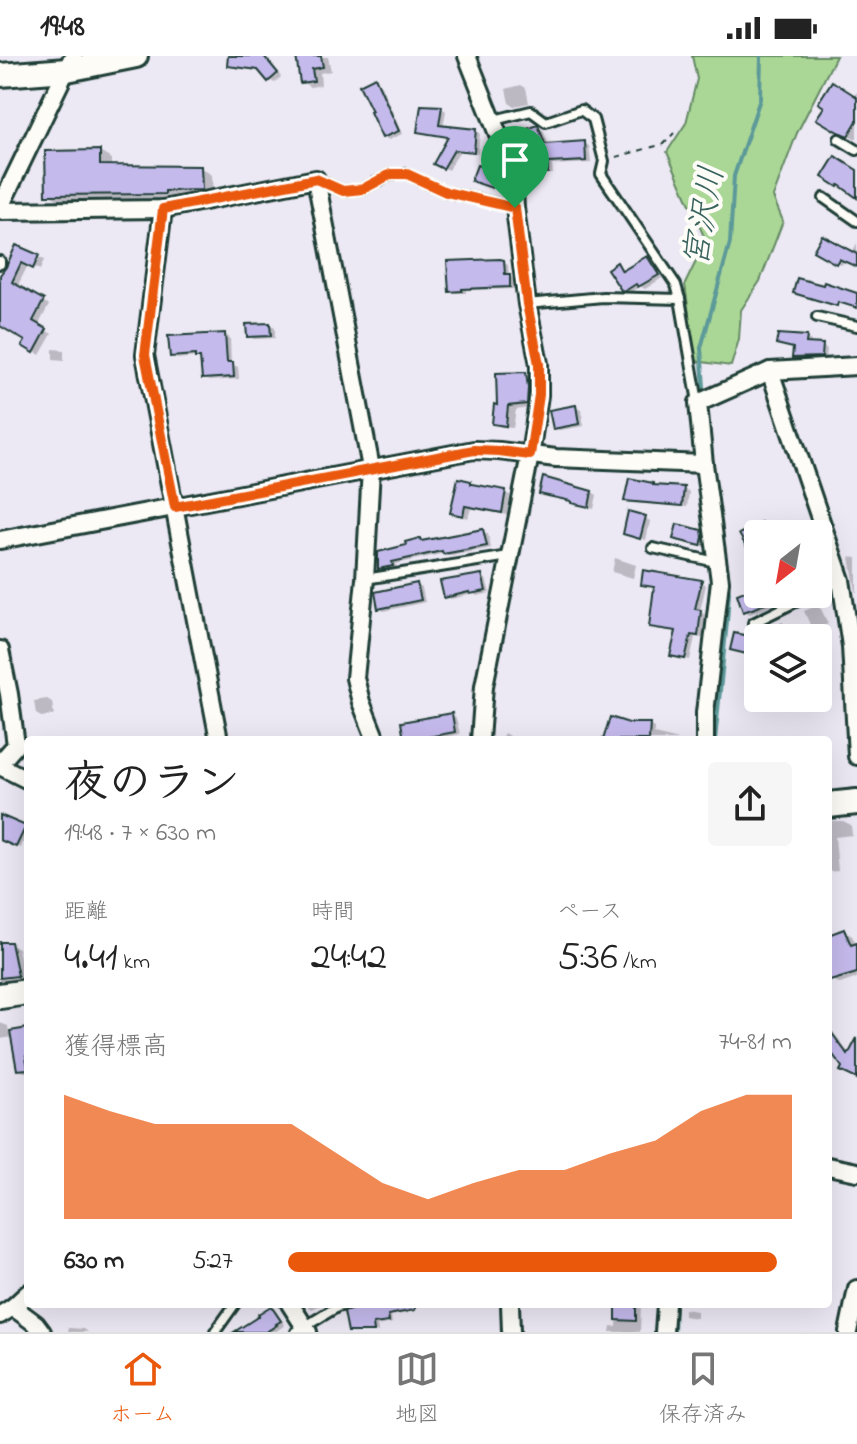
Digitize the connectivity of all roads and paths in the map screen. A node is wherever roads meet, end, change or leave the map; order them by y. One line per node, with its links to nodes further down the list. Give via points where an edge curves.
1 (136, 56): 3 (street)
2 (467, 56): 5 (street)
3 (70, 63): 4 (street); 13 (street)
4 (0, 75)
5 (494, 120): 9 (lane, via 531,111 546,122 581,110 593,119); 12 (street, via 513,172)
6 (674, 133): 9 (path, via 664,144)
7 (839, 139): 8 (lane)
8 (857, 150)
9 (604, 161): 16 (lane, via 601,174 676,285)
10 (316, 179): 12 (lane, via 343,191 363,189 391,174 407,174 446,192); 14 (street); 25 (street)
11 (824, 198): 15 (lane)
12 (515, 208): 17 (street)
13 (0, 209): 14 (street)
14 (163, 209): 26 (street, via 145,355)
15 (857, 221)
16 (680, 299): 17 (lane, via 603,297); 22 (lane)
17 (527, 304): 23 (street, via 539,364)
18 (817, 317): 19 (lane)
19 (857, 326)
20 (857, 366): 21 (street)
21 (770, 371): 22 (street); 32 (street)
22 (698, 403): 24 (street)
23 (530, 455): 24 (street); 25 (street, via 474,450); 29 (street)
24 (704, 464): 30 (street)
25 (371, 468): 26 (street); 31 (street)
26 (175, 507): 27 (street); 37 (street)
27 (0, 540)
28 (653, 548): 30 (lane)
29 (510, 556): 31 (lane); 39 (street, via 484,686)
30 (716, 562): 40 (street, via 720,581)
31 (365, 579): 38 (street, via 355,678)
32 (841, 580): 33 (lane); 41 (street)
33 (832, 584)
34 (784, 608): 35 (lane)
35 (753, 623)
36 (0, 650): 42 (street, via 16,745)
37 (218, 736)
38 (374, 736)
39 (480, 736)
40 (705, 736)
41 (857, 756)
42 (0, 764): 43 (street)
43 (24, 778)
44 (857, 802): 45 (main road)
45 (832, 805)
46 (24, 993): 47 (main road)
47 (0, 996)
48 (832, 1167): 49 (street)
49 (857, 1172)
50 (857, 1289): 63 (street)
51 (24, 1296): 57 (street)
52 (232, 1308): 60 (lane)
53 (292, 1308): 58 (street)
54 (336, 1308): 58 (lane)
55 (510, 1308): 61 (street)
56 (666, 1308): 62 (street)
57 (7, 1311): 59 (street)
58 (303, 1330)
59 (42, 1332)
60 (215, 1332)
61 (511, 1332)
62 (664, 1332)
63 (848, 1332)

